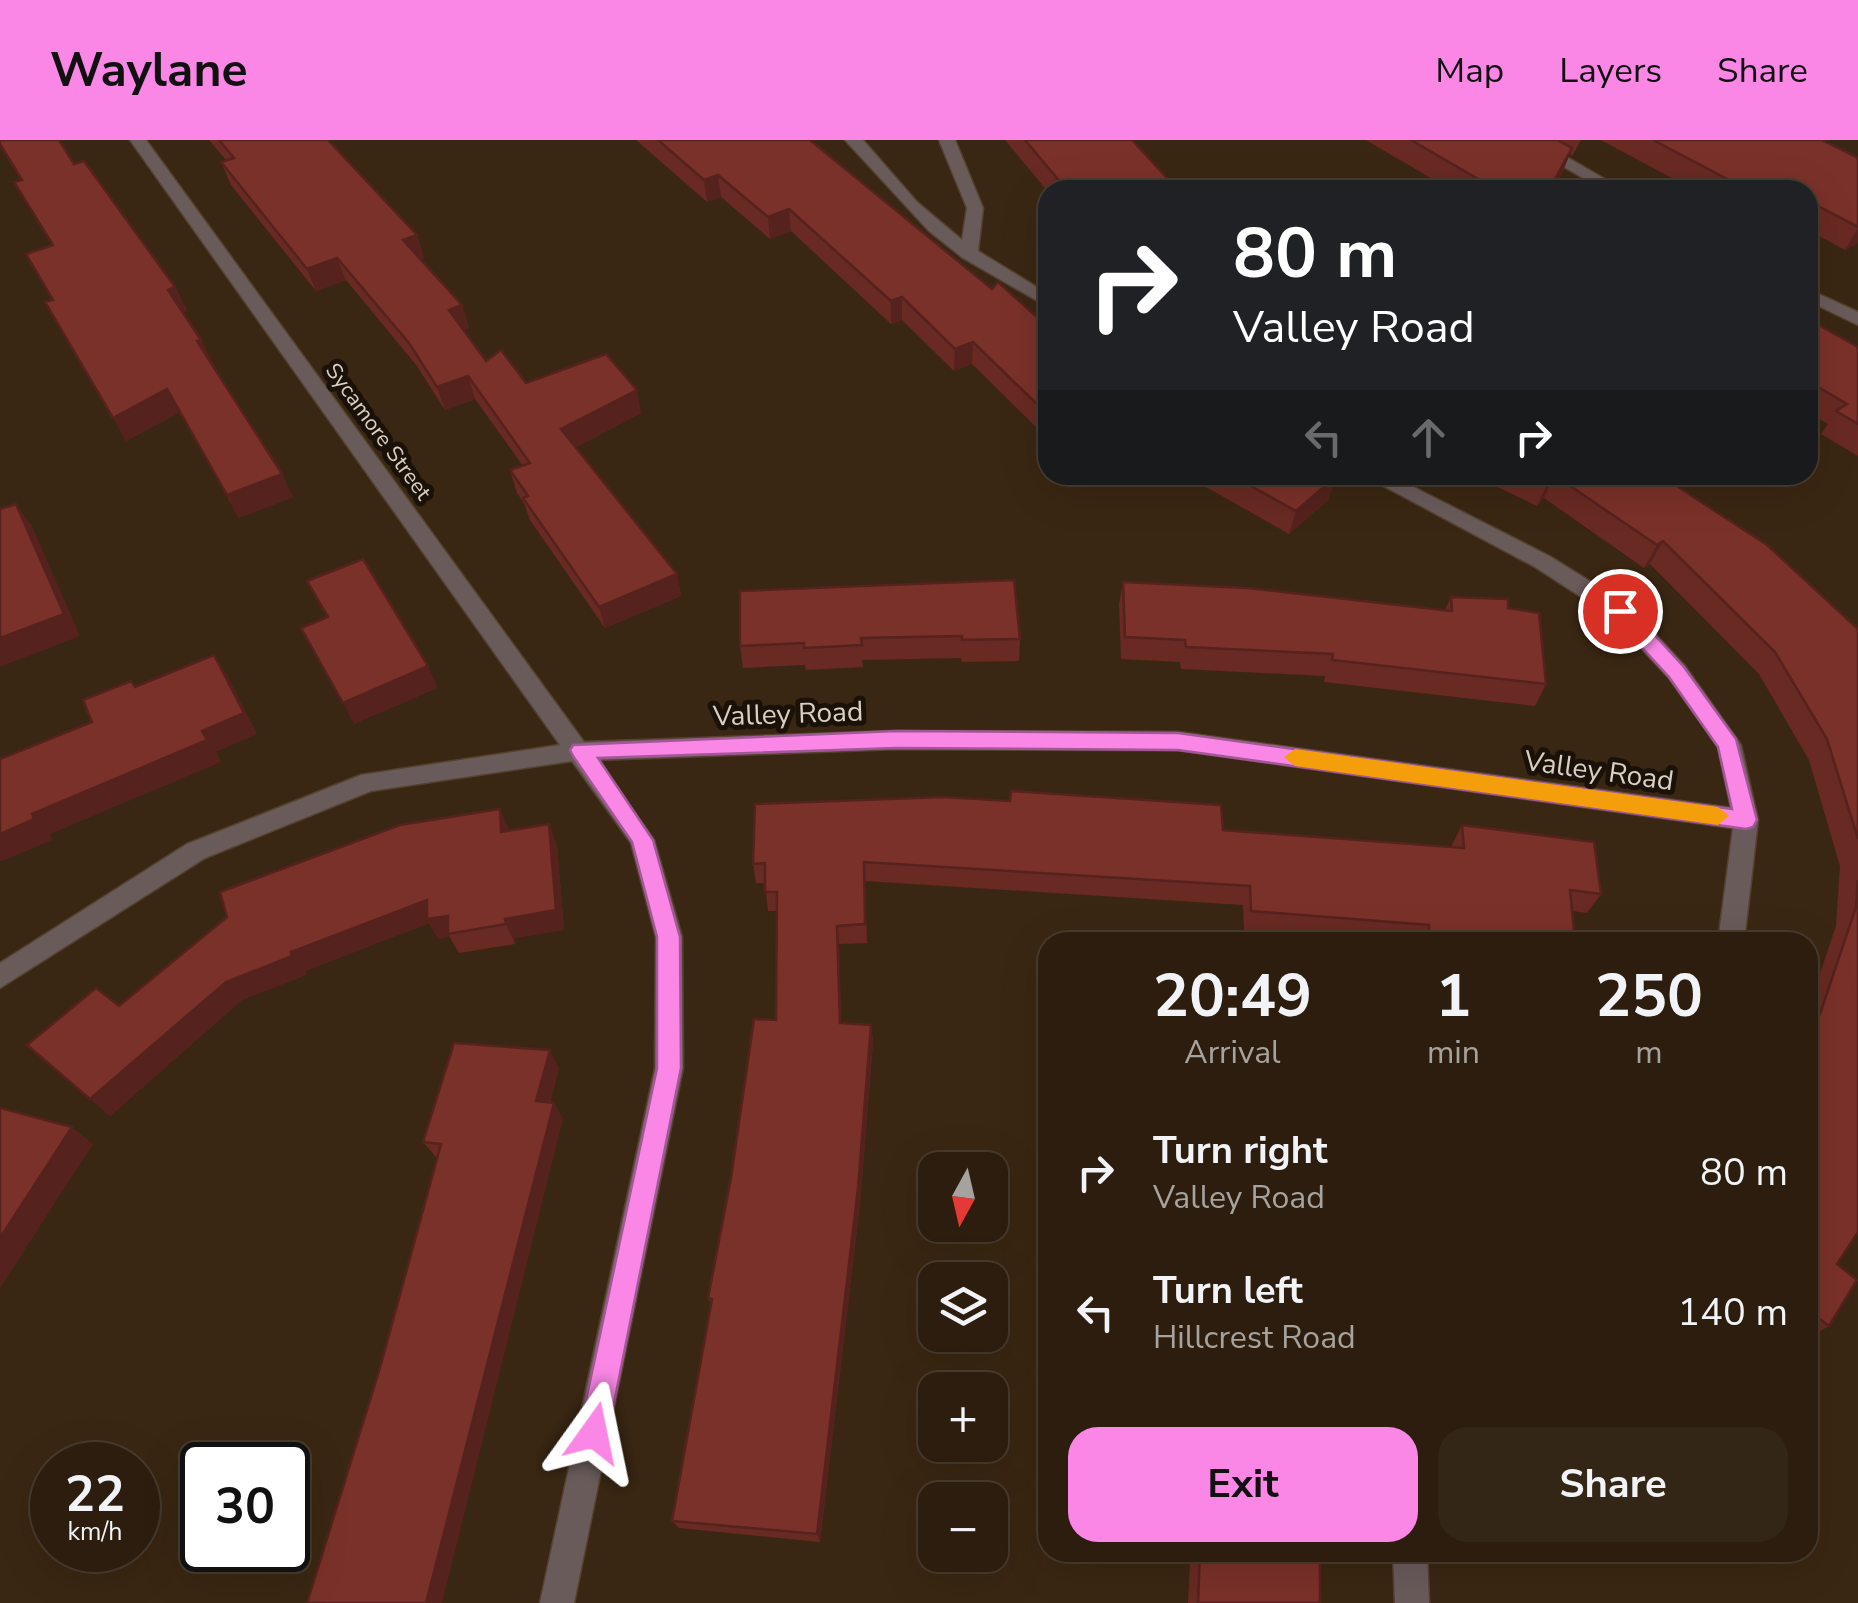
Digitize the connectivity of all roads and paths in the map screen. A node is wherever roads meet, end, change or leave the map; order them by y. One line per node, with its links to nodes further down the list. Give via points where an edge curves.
1 (138, 140): 11 (street, Sycamore Street)
2 (853, 140): 6 (street, via 918,212)
3 (948, 140): 6 (street, via 975,208)
4 (1525, 140): 5 (street)
5 (1598, 180)
6 (969, 254): 7 (street)
7 (1038, 296)
8 (1818, 299): 9 (street)
9 (1858, 320)
10 (1393, 485): 12 (street, via 1543,562 1620,611 1677,672 1728,745)
11 (581, 750): 12 (street, Valley Road, via 896,740 1178,741); 14 (street, Valley Road, via 368,782 196,851); 16 (street, Sycamore Street, via 642,840 669,937 669,1068)
12 (1746, 820): 13 (street)
13 (1732, 932)
14 (0, 977)
15 (1410, 1562): 17 (street)
16 (556, 1603)
17 (1412, 1603)

